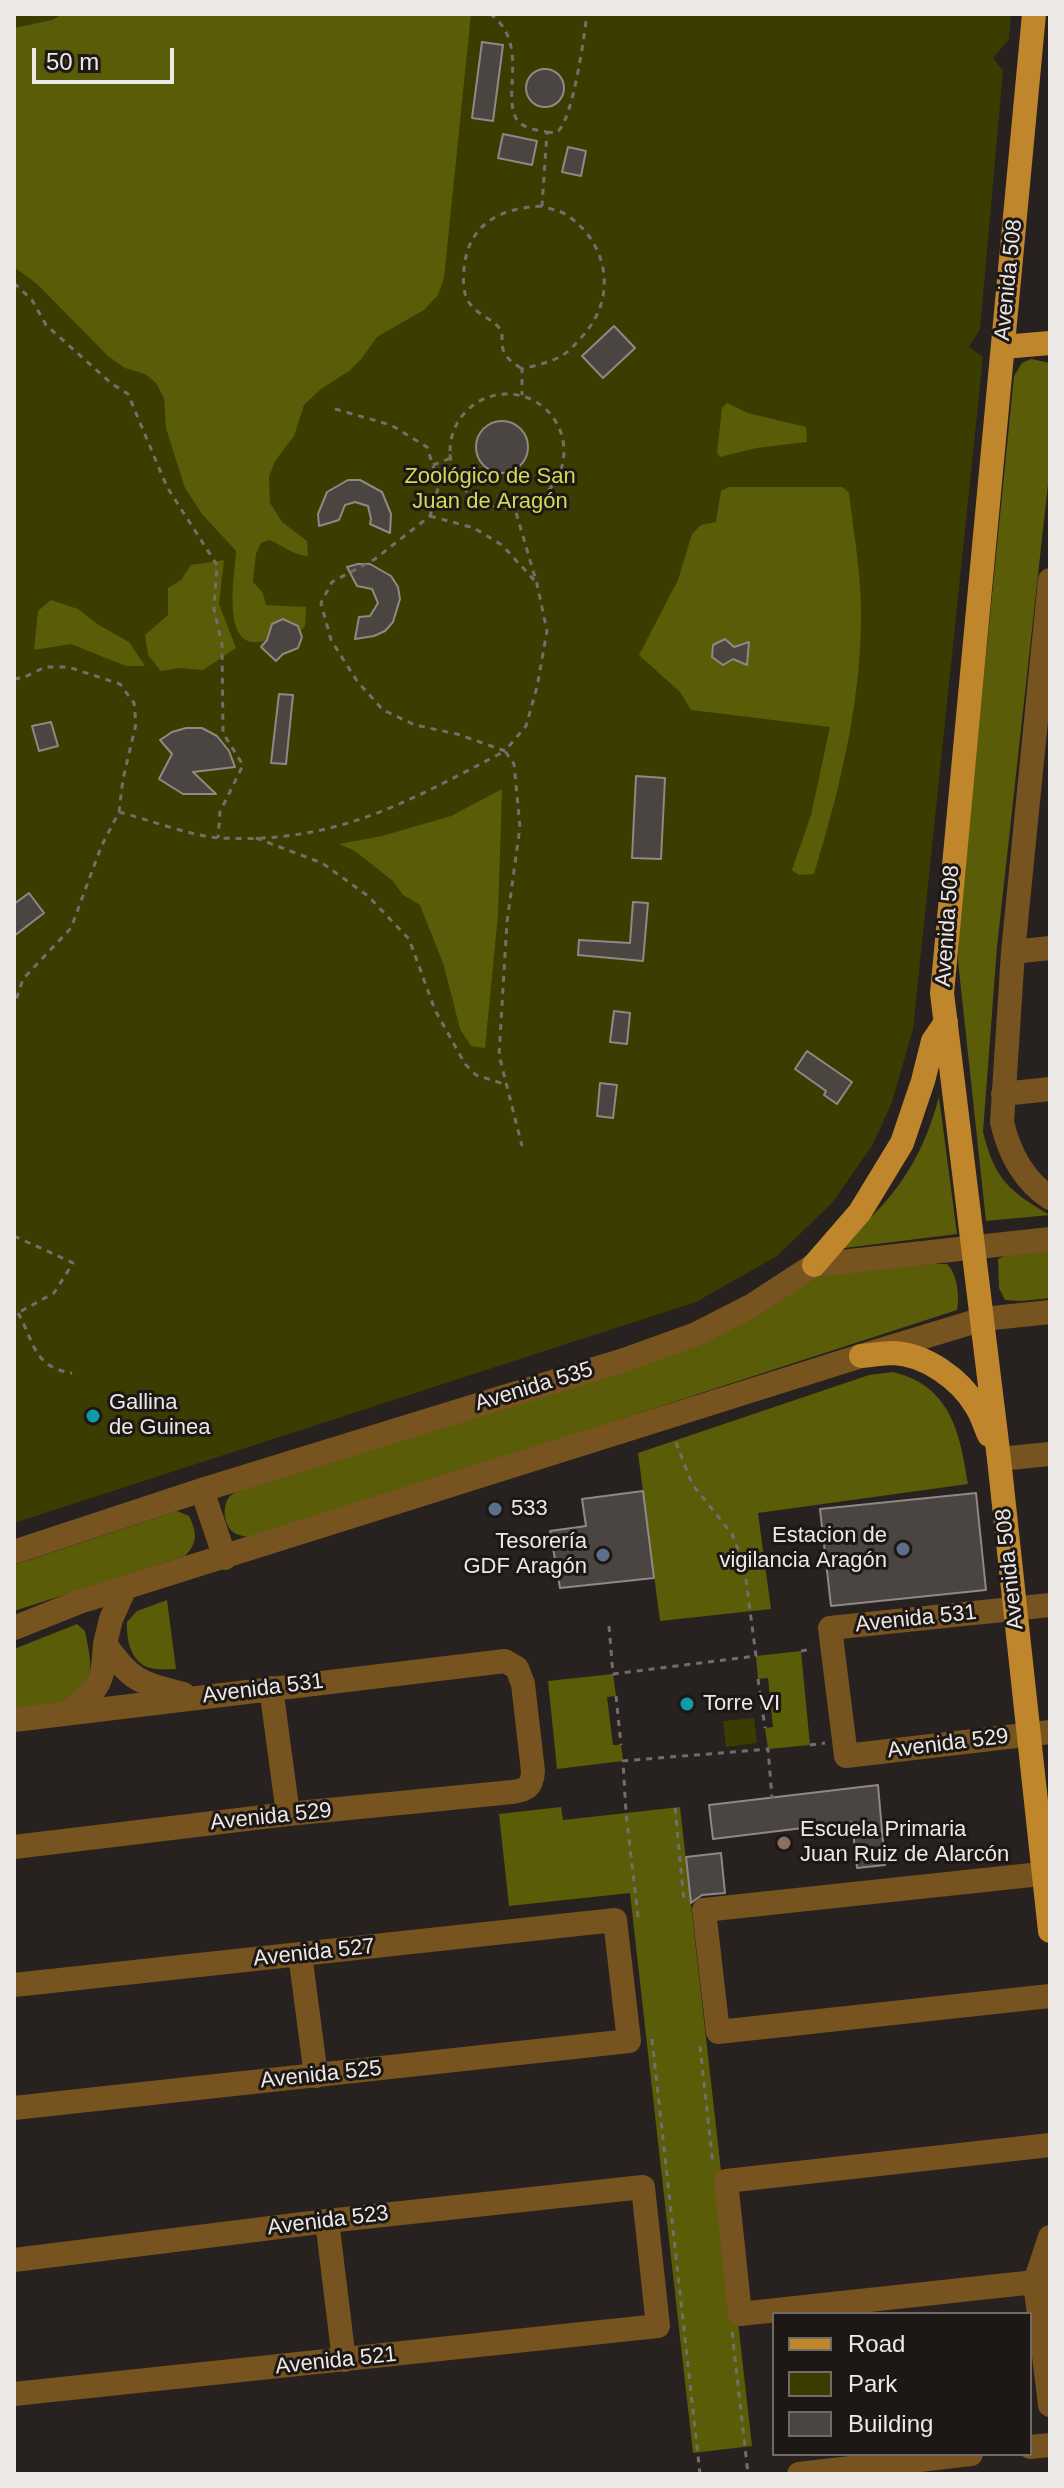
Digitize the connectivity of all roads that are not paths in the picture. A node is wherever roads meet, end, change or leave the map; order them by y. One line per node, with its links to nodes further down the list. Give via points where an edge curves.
1 (1034, 14): 3 (main road, Avenida 508)
2 (1050, 343): 3 (main road)
3 (1003, 347): 9 (main road, Avenida 508, via 946,932)
4 (1050, 580): 5 (street)
5 (1046, 668): 6 (street)
6 (1039, 815): 8 (street)
7 (1050, 948): 8 (street)
8 (1013, 952): 11 (street)
9 (946, 1022): 14 (main road, Avenida 508); 15 (main road, via 933,1041 902,1143 860,1212)
10 (1050, 1089): 11 (street)
11 (1003, 1094): 12 (street, via 1007,1147)
12 (1050, 1198)
13 (1050, 1239): 14 (street, Avenida 535)
14 (975, 1247): 15 (street, Avenida 535); 17 (main road, Avenida 508)
15 (814, 1265): 21 (street, Avenida 535, via 696,1334)
16 (1050, 1312): 17 (street)
17 (983, 1319): 18 (street); 20 (main road, Avenida 508)
18 (861, 1356): 20 (main road, via 895,1353 943,1371 977,1406); 23 (street)
19 (1050, 1454): 20 (street)
20 (999, 1459): 26 (main road, Avenida 508)
21 (202, 1490): 22 (street, Avenida 535); 23 (street)
22 (14, 1552)
23 (225, 1558): 24 (street)
24 (125, 1588): 27 (street); 28 (street)
25 (1050, 1605): 26 (street, Avenida 531)
26 (1014, 1609): 33 (main road, Avenida 508); 34 (street, Avenida 531, via 830,1628)
27 (14, 1628)
28 (105, 1644): 30 (street, via 123,1670 138,1680); 31 (street, via 102,1680)
29 (271, 1688): 30 (street, Avenida 531); 35 (street, Avenida 531, via 511,1663 523,1684 533,1771); 36 (street)
30 (197, 1697): 31 (street, Avenida 531)
31 (67, 1714): 32 (street, Avenida 531)
32 (14, 1720)
33 (1039, 1733): 34 (street, Avenida 529); 38 (main road, Avenida 508)
34 (846, 1756)
35 (528, 1788): 36 (street, Avenida 529)
36 (288, 1814): 37 (street, Avenida 529)
37 (14, 1847)
38 (1046, 1873): 39 (main road, Avenida 508); 42 (street, via 694,1911 708,2033)
39 (1050, 1931)
40 (300, 1954): 41 (street, Avenida 527); 43 (street, Avenida 527, via 626,1919); 44 (street)
41 (14, 1985)
42 (1050, 1996)
43 (640, 2040): 44 (street, Avenida 525)
44 (316, 2076): 45 (street, Avenida 525)
45 (14, 2108)
46 (1050, 2145): 52 (street, via 720,2174 736,2322)
47 (327, 2221): 49 (street, Avenida 523); 53 (street, Avenida 523, via 643,2187); 54 (street)
48 (1050, 2237): 50 (street)
49 (14, 2260)
50 (1042, 2277): 51 (street); 56 (street)
51 (804, 2312)
52 (772, 2317)
53 (658, 2326): 54 (street, Avenida 521)
54 (344, 2360): 55 (street, Avenida 521)
55 (14, 2394)
56 (1050, 2405)
57 (954, 2456): 58 (street)
58 (799, 2474)

